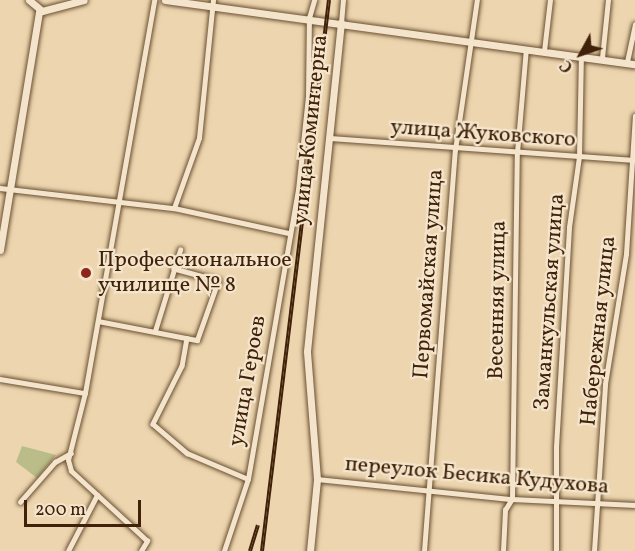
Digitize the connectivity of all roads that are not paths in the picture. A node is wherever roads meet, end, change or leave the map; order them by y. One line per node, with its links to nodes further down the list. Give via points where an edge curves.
1 (29, 0): 11 (street)
2 (84, 0): 11 (street, via 56,10)
3 (154, 0): 29 (street)
4 (165, 0): 10 (street)
5 (314, 0): 12 (street, улица Героев)
6 (343, 0): 13 (street, улица Коминтерна)
7 (477, 0): 15 (street, Первомайская улица)
8 (550, 0): 17 (street)
9 (609, 0): 19 (street)
10 (214, 4): 12 (street); 30 (street, via 200,138)
11 (39, 11): 28 (street)
12 (309, 18): 13 (street); 31 (street, улица Героев, via 307,106 298,190)
13 (340, 22): 15 (street); 22 (street, улица Коминтерна)
14 (635, 25): 20 (street)
15 (472, 40): 16 (street); 23 (street, Первомайская улица)
16 (526, 49): 17 (street); 24 (street, Весенняя улица)
17 (544, 51): 18 (street)
18 (581, 56): 19 (street); 25 (street, Заманкульская улица)
19 (602, 58): 20 (street)
20 (631, 63)
21 (635, 116): 26 (street, Набережная улица)
22 (329, 138): 23 (street, улица Жуковского); 42 (street, улица Коминтерна, via 307,351)
23 (455, 150): 24 (street, улица Жуковского); 43 (street, Первомайская улица)
24 (517, 153): 25 (street, улица Жуковского); 45 (street, Весенняя улица)
25 (579, 157): 26 (street, улица Жуковского); 47 (street, Заманкульская улица, via 569,227)
26 (633, 160): 48 (street, Набережная улица, via 626,254 605,384)
27 (0, 188): 28 (street)
28 (13, 189): 29 (street); 33 (street)
29 (120, 201): 30 (street); 35 (street)
30 (174, 208): 31 (street)
31 (288, 233): 41 (street, улица Героев)
32 (180, 249): 34 (street)
33 (0, 250)
34 (174, 269): 36 (street); 37 (street, via 218,281 200,336 197,340)
35 (98, 321): 36 (street); 39 (street)
36 (155, 331): 37 (street)
37 (187, 338): 41 (street, via 183,366 153,424 187,453)
38 (0, 379): 39 (street)
39 (85, 393): 40 (street)
40 (71, 453): 44 (street, via 71,471); 46 (street, via 55,462)
41 (248, 479): 52 (street, улица Героев)
42 (317, 479): 43 (street, переулок Бесика Кудухова, via 423,488); 53 (street, улица Коминтерна)
43 (430, 492): 45 (street, переулок Бесика Кудухова); 54 (street, Первомайская улица)
44 (97, 495): 50 (street); 51 (street, via 147,541)
45 (512, 500): 47 (street, переулок Бесика Кудухова); 55 (street, Весенняя улица, via 505,510)
46 (20, 502)
47 (555, 502): 48 (street, переулок Бесика Кудухова); 56 (street, Заманкульская улица)
48 (598, 504): 49 (street, переулок Бесика Кудухова); 57 (street, Набережная улица)
49 (635, 505)
50 (68, 551)
51 (141, 551)
52 (224, 551)
53 (310, 551)
54 (424, 551)
55 (503, 551)
56 (556, 551)
57 (594, 551)

